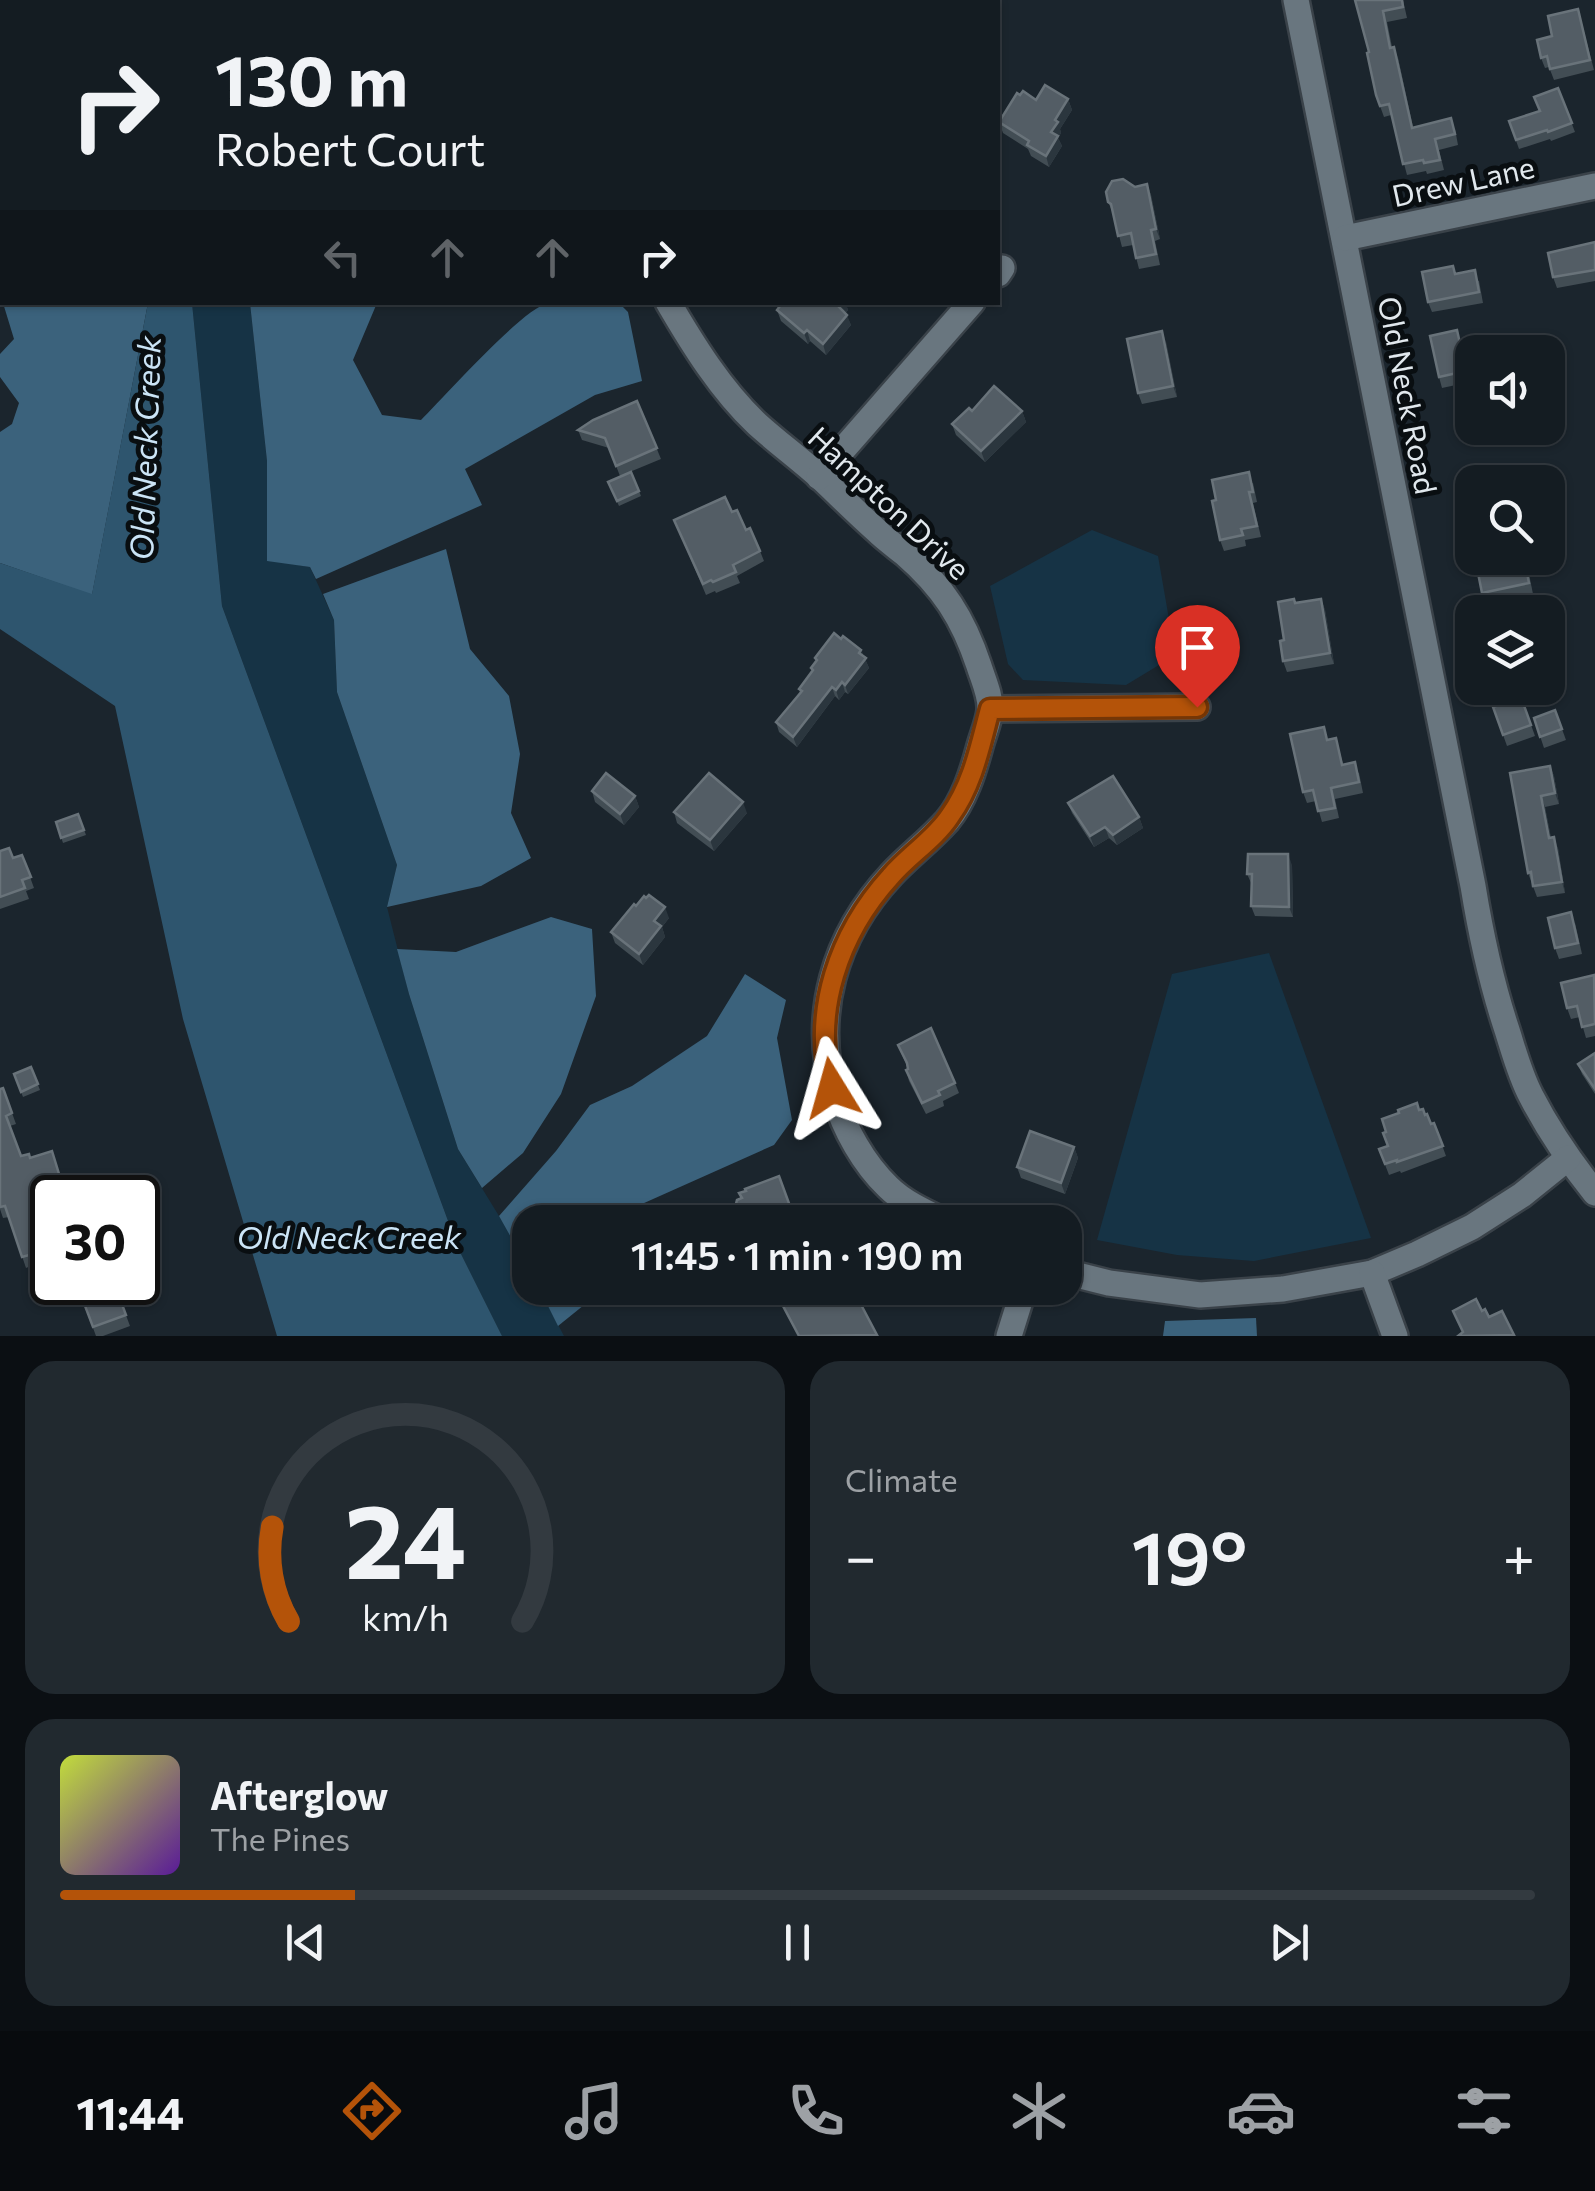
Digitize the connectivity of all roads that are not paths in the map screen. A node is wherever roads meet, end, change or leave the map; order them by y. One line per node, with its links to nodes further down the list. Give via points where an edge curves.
1 (1296, 0): 3 (street, Old Neck Road)
2 (1595, 186): 3 (street, Drew Lane)
3 (1345, 238): 9 (street, Old Neck Road, via 1493,989 1530,1094)
4 (670, 305): 6 (street, Hampton Drive, via 699,355 755,422)
5 (969, 305): 6 (street)
6 (819, 476): 8 (street, Hampton Drive, via 950,601 968,632)
7 (1197, 707): 8 (street)
8 (990, 709): 11 (street, via 965,792 949,819 866,906 832,976 826,1068 838,1108 872,1170)
9 (1568, 1158): 10 (street, Old Neck Road); 12 (street, via 1472,1228)
10 (1595, 1193)
11 (914, 1205)
12 (1372, 1273): 13 (street, via 1283,1290 1200,1296); 16 (street)
13 (1082, 1276)
14 (1019, 1305): 15 (street)
15 (1009, 1336)
16 (1395, 1336)

